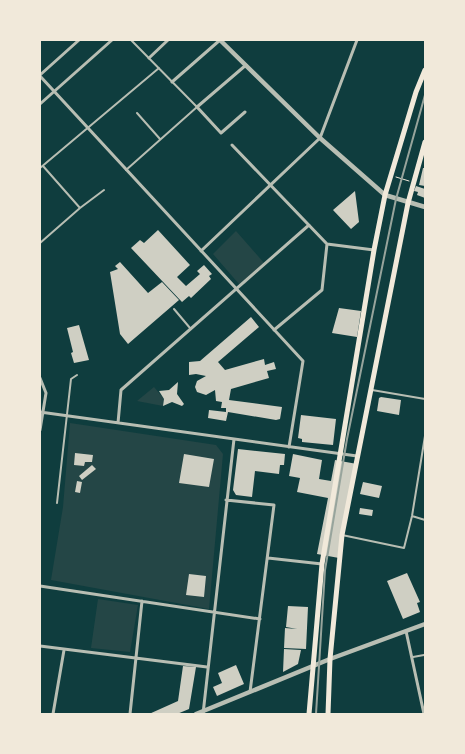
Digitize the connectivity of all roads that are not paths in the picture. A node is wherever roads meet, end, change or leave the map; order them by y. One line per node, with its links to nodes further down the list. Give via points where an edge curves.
1 (79, 40): 11 (street)
2 (112, 40): 13 (street)
3 (131, 40): 7 (lane)
4 (168, 40): 7 (street)
5 (220, 40): 8 (street); 12 (street)
6 (357, 40): 19 (street)
7 (149, 58): 9 (lane)
8 (246, 65): 15 (street); 19 (street)
9 (159, 68): 12 (lane); 18 (lane)
10 (425, 70): 28 (main road)
11 (40, 76): 13 (street)
12 (172, 82): 15 (lane)
13 (54, 92): 14 (street); 18 (street)
14 (40, 104)
15 (196, 107): 16 (street, via 221,133); 20 (lane)
16 (245, 112)
17 (137, 113): 20 (lane)
18 (87, 128): 23 (lane); 25 (street)
19 (320, 138): 26 (street); 28 (street)
20 (160, 139): 25 (lane)
21 (425, 142): 29 (main road)
22 (232, 145): 26 (street)
23 (43, 166): 24 (lane); 31 (lane)
24 (40, 168)
25 (126, 170): 36 (street)
26 (272, 185): 32 (street); 36 (street)
27 (104, 190): 31 (lane)
28 (386, 195): 29 (street); 35 (main road)
29 (408, 203): 30 (street); 43 (main road)
30 (425, 207)
31 (80, 208): 33 (lane)
32 (309, 225): 34 (street); 37 (street)
33 (40, 243)
34 (326, 244): 35 (street); 40 (street, via 322,290)
35 (374, 250): 52 (main road)
36 (201, 251): 37 (street)
37 (237, 290): 39 (street); 40 (street)
38 (174, 308): 39 (lane)
39 (192, 330): 47 (street, via 121,390)
40 (274, 330): 51 (street, via 303,361)
41 (77, 375): 46 (lane, via 71,379)
42 (40, 378): 45 (street, via 46,393)
43 (370, 390): 44 (lane); 53 (main road)
44 (425, 399)
45 (42, 413): 46 (street); 48 (street)
46 (65, 416): 47 (street); 55 (lane)
47 (118, 423): 50 (street)
48 (40, 430)
49 (425, 436): 56 (lane)
50 (234, 439): 51 (street); 54 (street)
51 (289, 447): 52 (street)
52 (339, 454): 53 (street); 60 (main road)
53 (356, 456): 58 (main road)
54 (226, 500): 59 (street, via 274,505); 63 (street)
55 (57, 503)
56 (412, 516): 57 (lane); 58 (lane, via 404,548)
57 (425, 520)
58 (342, 535): 72 (main road)
59 (268, 558): 60 (street); 64 (street)
60 (322, 564): 73 (main road)
61 (40, 586): 62 (street)
62 (142, 601): 63 (street); 71 (street)
63 (213, 612): 64 (street); 74 (street)
64 (260, 619): 75 (street)
65 (425, 624): 66 (street)
66 (406, 631): 70 (street); 72 (street)
67 (40, 646): 68 (street)
68 (64, 650): 71 (street); 77 (street)
69 (424, 654): 70 (lane)
70 (413, 657): 82 (street)
71 (137, 658): 74 (street); 78 (street)
72 (330, 659): 73 (street); 81 (main road)
73 (314, 666): 75 (street); 80 (main road)
74 (207, 667): 76 (street)
75 (250, 692): 76 (street)
76 (203, 713): 79 (street)
77 (53, 714)
78 (130, 714)
79 (196, 714)
80 (309, 714)
81 (328, 714)
82 (424, 714)

